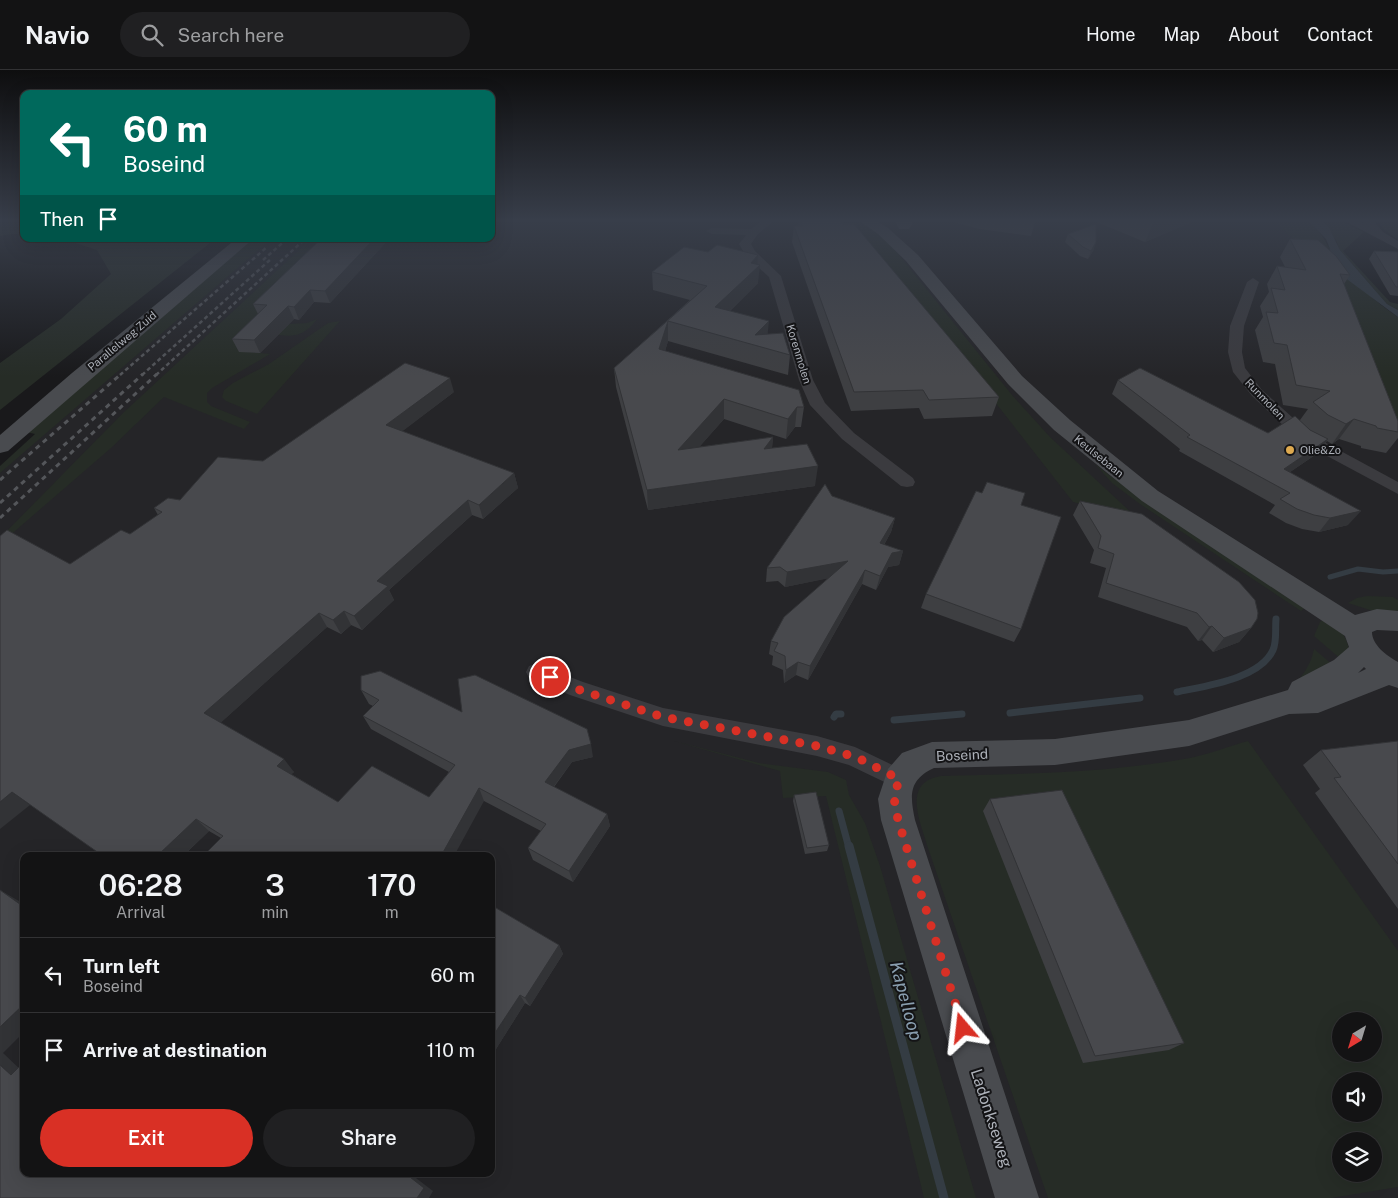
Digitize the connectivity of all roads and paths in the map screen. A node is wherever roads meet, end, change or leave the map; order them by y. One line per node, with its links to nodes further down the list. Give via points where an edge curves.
1 (207, 272): 5 (street, Parallelweg Zuid)
2 (772, 272): 6 (street, Korenmolen, via 806,380 818,405 848,436)
3 (924, 272): 9 (street, Keulsebaan, via 1015,380 1062,426 1150,496)
4 (1254, 282): 7 (street, Runmolen, via 1237,326 1235,352 1238,369 1257,393 1307,439)
5 (0, 446)
6 (907, 482)
7 (1398, 488)
8 (1398, 621): 9 (street, via 1380,619)
9 (1364, 634): 11 (street, Keulsebaan, via 1376,663); 12 (street, Boseind, via 1344,668 1303,689)
10 (536, 672): 13 (street, via 663,717 817,746 856,757)
11 (1394, 674): 12 (street, Boseind, via 1318,701)
12 (1289, 702): 13 (street, Boseind, via 1189,733 1096,747 1055,752 932,755 913,763)
13 (899, 779): 14 (street, Ladonkseweg, via 894,798 898,820)
14 (1017, 1198)

